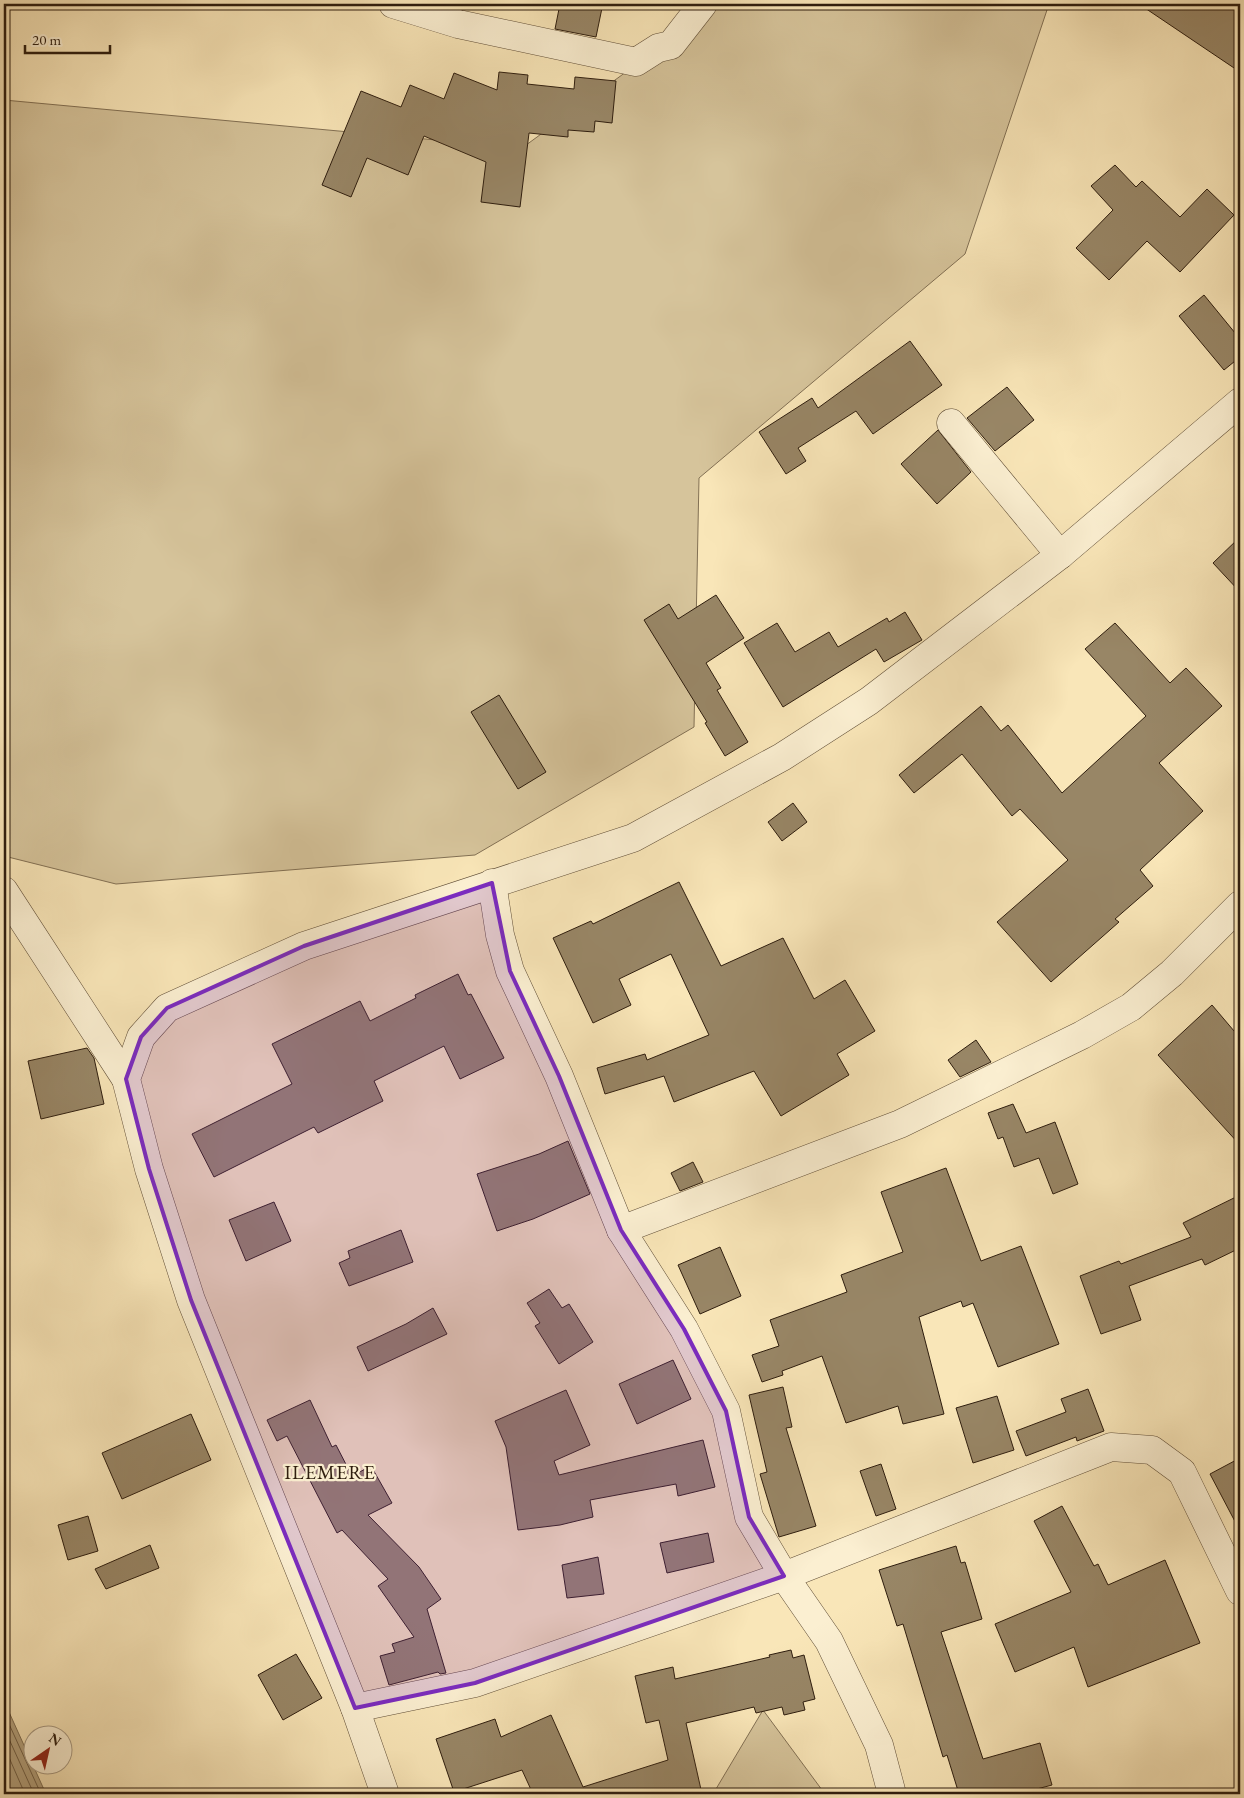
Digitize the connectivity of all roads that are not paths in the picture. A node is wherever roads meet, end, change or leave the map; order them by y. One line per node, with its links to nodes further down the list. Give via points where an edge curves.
1 (393, 4): 2 (street, via 458,24 636,62 658,48 671,45)
2 (703, 4)
3 (1240, 402): 5 (street)
4 (951, 423): 5 (street)
5 (1060, 555): 6 (street, via 869,701 782,757 633,838)
6 (492, 883): 9 (street, via 304,946 167,1008 140,1037); 10 (street, via 500,935 510,971 559,1076)
7 (4, 891): 9 (street)
8 (1240, 906): 10 (street, via 1172,973 1131,1007 1082,1035 900,1124)
9 (126, 1079): 13 (street, via 149,1169 191,1300)
10 (621, 1230): 11 (street, via 684,1329 726,1411 749,1517)
11 (784, 1576): 12 (street, via 1111,1447 1152,1450 1182,1472); 13 (street, via 476,1683); 15 (street, via 829,1641 879,1744)
12 (1240, 1591)
13 (355, 1708): 14 (street)
14 (385, 1794)
15 (892, 1794)

